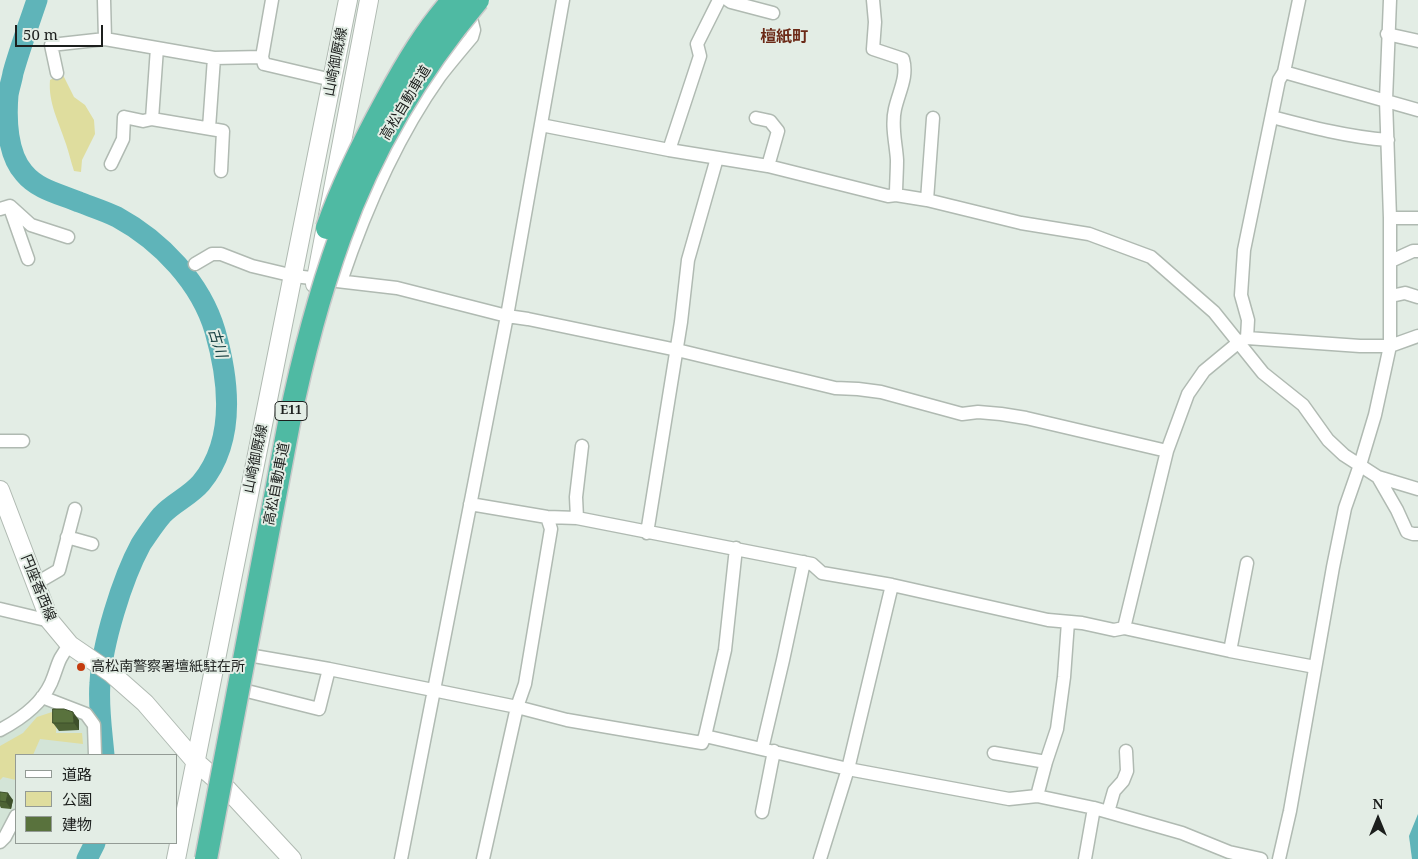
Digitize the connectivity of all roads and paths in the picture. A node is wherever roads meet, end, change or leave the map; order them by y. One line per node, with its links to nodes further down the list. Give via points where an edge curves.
1 (104, 0): 16 (street)
2 (272, 0): 20 (street)
3 (348, 0): 23 (main road, 山崎御厩線)
4 (369, 0): 49 (main road, 山崎御厩線)
5 (453, 0): 109 (highway, 高松自動車道 / E11, bridge, via 405,66 367,136 328,226 302,308 273,431)
6 (467, 0): 50 (street, via 474,30 472,37 440,76 399,145 355,240)
7 (478, 0): 110 (highway, 高松自動車道 / E11, bridge, via 449,34 384,138 343,228 328,274 289,423)
8 (563, 0): 30 (street)
9 (719, 0): 33 (street, via 698,44 700,56)
10 (728, 0): 14 (street)
11 (873, 0): 38 (street, via 873,49 903,59 906,68 893,129 897,159)
12 (1299, 0): 21 (street)
13 (1390, 0): 15 (street)
14 (773, 13)
15 (1387, 34): 17 (street); 24 (street)
16 (105, 39): 18 (street); 22 (street, via 51,45)
17 (1418, 41)
18 (157, 48): 19 (street); 29 (street)
19 (214, 58): 20 (street); 31 (street)
20 (262, 58): 23 (street, via 264,64)
21 (1284, 72): 24 (street); 26 (street, via 1279,80)
22 (57, 73)
23 (332, 80): 48 (main road, 山崎御厩線)
24 (1386, 100): 25 (street); 32 (street)
25 (1418, 110)
26 (1272, 117): 32 (street, via 1339,134); 55 (street, via 1244,250 1241,295 1248,320)
27 (756, 118): 36 (street, via 770,122 778,131)
28 (933, 118): 39 (street)
29 (152, 119): 31 (street); 35 (street, via 144,121 124,117 124,139)
30 (542, 125): 33 (street); 53 (street)
31 (209, 128): 37 (street, via 223,131)
32 (1388, 140): 42 (street)
33 (669, 150): 34 (street)
34 (717, 158): 36 (street); 57 (street, via 688,260)
35 (110, 164)
36 (768, 166): 38 (street, via 888,196)
37 (222, 171)
38 (896, 195): 39 (street)
39 (927, 200): 55 (street, via 1021,223 1089,234 1152,257)
40 (5, 207): 43 (street, via 31,225); 45 (street)
41 (1418, 215): 42 (street)
42 (1390, 218): 46 (street)
43 (68, 237)
44 (1418, 251): 46 (street)
45 (28, 259)
46 (1391, 261): 51 (street)
47 (195, 264): 48 (street, via 212,254 221,254 252,266)
48 (294, 276): 49 (street); 98 (main road, 山崎御厩線)
49 (316, 279): 50 (street); 85 (main road, 山崎御厩線)
50 (341, 282): 53 (street, via 406,290)
51 (1391, 296): 52 (street, via 1405,293); 56 (street)
52 (1418, 297)
53 (507, 316): 57 (street); 66 (street)
54 (1418, 336): 56 (street)
55 (1243, 340): 56 (street); 61 (street, via 1204,371 1188,394); 62 (street, via 1263,373 1303,405 1344,456)
56 (1390, 346): 62 (street)
57 (677, 350): 61 (street, via 835,388 881,392 962,414 978,412 1026,418); 70 (street)
58 (0, 441): 59 (street)
59 (24, 441)
60 (582, 446): 69 (street, via 576,496)
61 (1167, 451): 82 (street)
62 (1360, 465): 63 (street); 86 (street, via 1345,508)
63 (1378, 477): 64 (street); 71 (street, via 1407,532)
64 (1418, 489)
65 (0, 490): 77 (main road, 円座香西線)
66 (470, 504): 68 (street); 89 (street)
67 (74, 509): 72 (street)
68 (547, 517): 69 (street); 91 (street, via 551,529 525,684)
69 (577, 518): 70 (street)
70 (647, 533): 74 (street)
71 (1418, 534)
72 (67, 537): 73 (street); 77 (street, via 58,570)
73 (92, 544)
74 (736, 548): 75 (street); 93 (street, via 725,650)
75 (804, 562): 78 (street, via 822,573); 94 (street)
76 (1247, 563): 84 (street)
77 (35, 584): 80 (main road, 円座香西線)
78 (892, 586): 81 (street); 100 (street)
79 (0, 609): 80 (street)
80 (50, 622): 83 (main road, 円座香西線)
81 (1068, 622): 82 (street, via 1114,630); 99 (street, via 1057,729)
82 (1124, 628): 84 (street)
83 (70, 645): 90 (street, via 60,656); 98 (main road, 円座香西線, via 111,673 145,703)
84 (1230, 651): 86 (street)
85 (254, 656): 87 (street); 88 (main road, 山崎御厩線)
86 (1315, 667): 118 (street, via 1290,811)
87 (329, 669): 88 (street, via 319,709); 89 (street)
88 (247, 691): 101 (main road, 山崎御厩線)
89 (434, 691): 91 (street); 113 (street)
90 (42, 697): 92 (street, via 18,720); 97 (street, via 86,714 94,725)
91 (517, 708): 93 (street, via 567,720 702,742); 114 (street)
92 (0, 730)
93 (705, 736): 94 (street)
94 (768, 750): 100 (street); 104 (street)
95 (1126, 751): 105 (street, via 1127,771 1114,791)
96 (994, 753): 99 (street)
97 (95, 754)
98 (195, 761): 101 (main road, 円座香西線); 108 (main road, 山崎御厩線)
99 (1046, 762): 102 (street)
100 (848, 769): 102 (street, via 1009,799); 115 (street)
101 (228, 790): 111 (main road, 山崎御厩線); 112 (main road, 円座香西線)
102 (1037, 796): 103 (street)
103 (1094, 808): 105 (street); 116 (street)
104 (762, 812)
105 (1108, 812): 117 (street, via 1182,833 1229,852)
106 (15, 818): 107 (street)
107 (0, 842)
108 (176, 859)
109 (191, 859)
110 (206, 859)
111 (212, 859)
112 (292, 859)
113 (401, 859)
114 (483, 859)
115 (820, 859)
116 (1085, 859)
117 (1261, 859)
118 (1278, 859)

